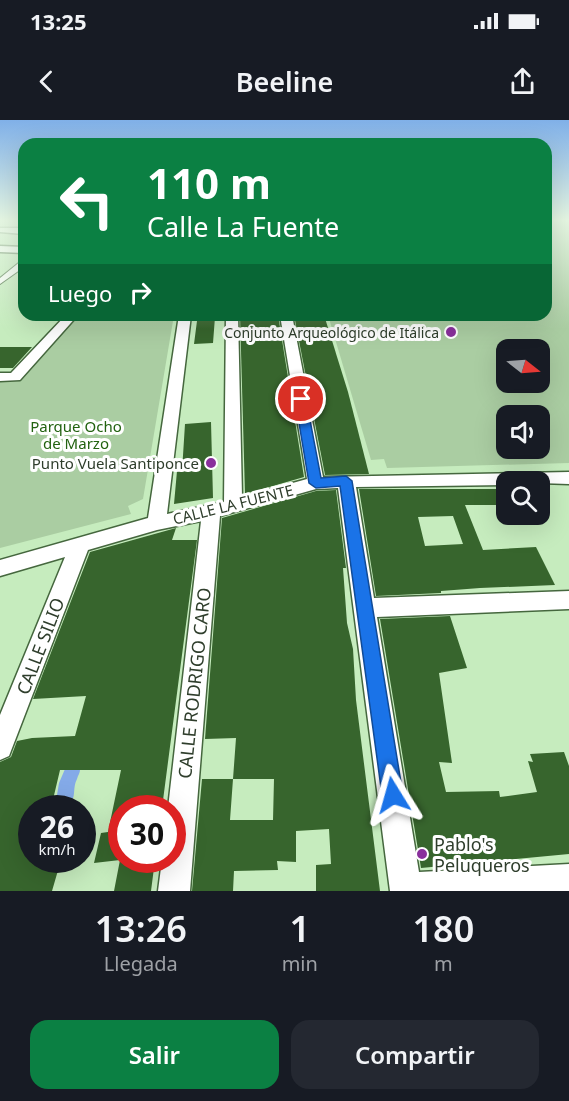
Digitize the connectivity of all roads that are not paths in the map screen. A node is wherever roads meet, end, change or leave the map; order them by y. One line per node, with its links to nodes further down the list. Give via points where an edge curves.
1 (18, 268): 2 (street)
2 (0, 282)
3 (66, 321): 7 (street, via 15,377)
4 (184, 321): 12 (street)
5 (232, 321): 11 (street, CALLE RODRIGO CARO)
6 (287, 321): 10 (street)
7 (0, 377)
8 (569, 478): 9 (street, CALLE LA FUENTE)
9 (346, 481): 10 (street, CALLE LA FUENTE); 16 (street)
10 (316, 483): 11 (street, CALLE LA FUENTE)
11 (222, 508): 12 (street, CALLE LA FUENTE); 20 (street, CALLE RODRIGO CARO)
12 (157, 523): 13 (street, CALLE LA FUENTE)
13 (80, 545): 14 (street, CALLE LA FUENTE); 17 (street, CALLE SILIO)
14 (0, 568)
15 (569, 600): 16 (street)
16 (366, 608): 19 (street)
17 (0, 747)
18 (569, 880): 19 (street)
19 (406, 890)
20 (174, 891)

